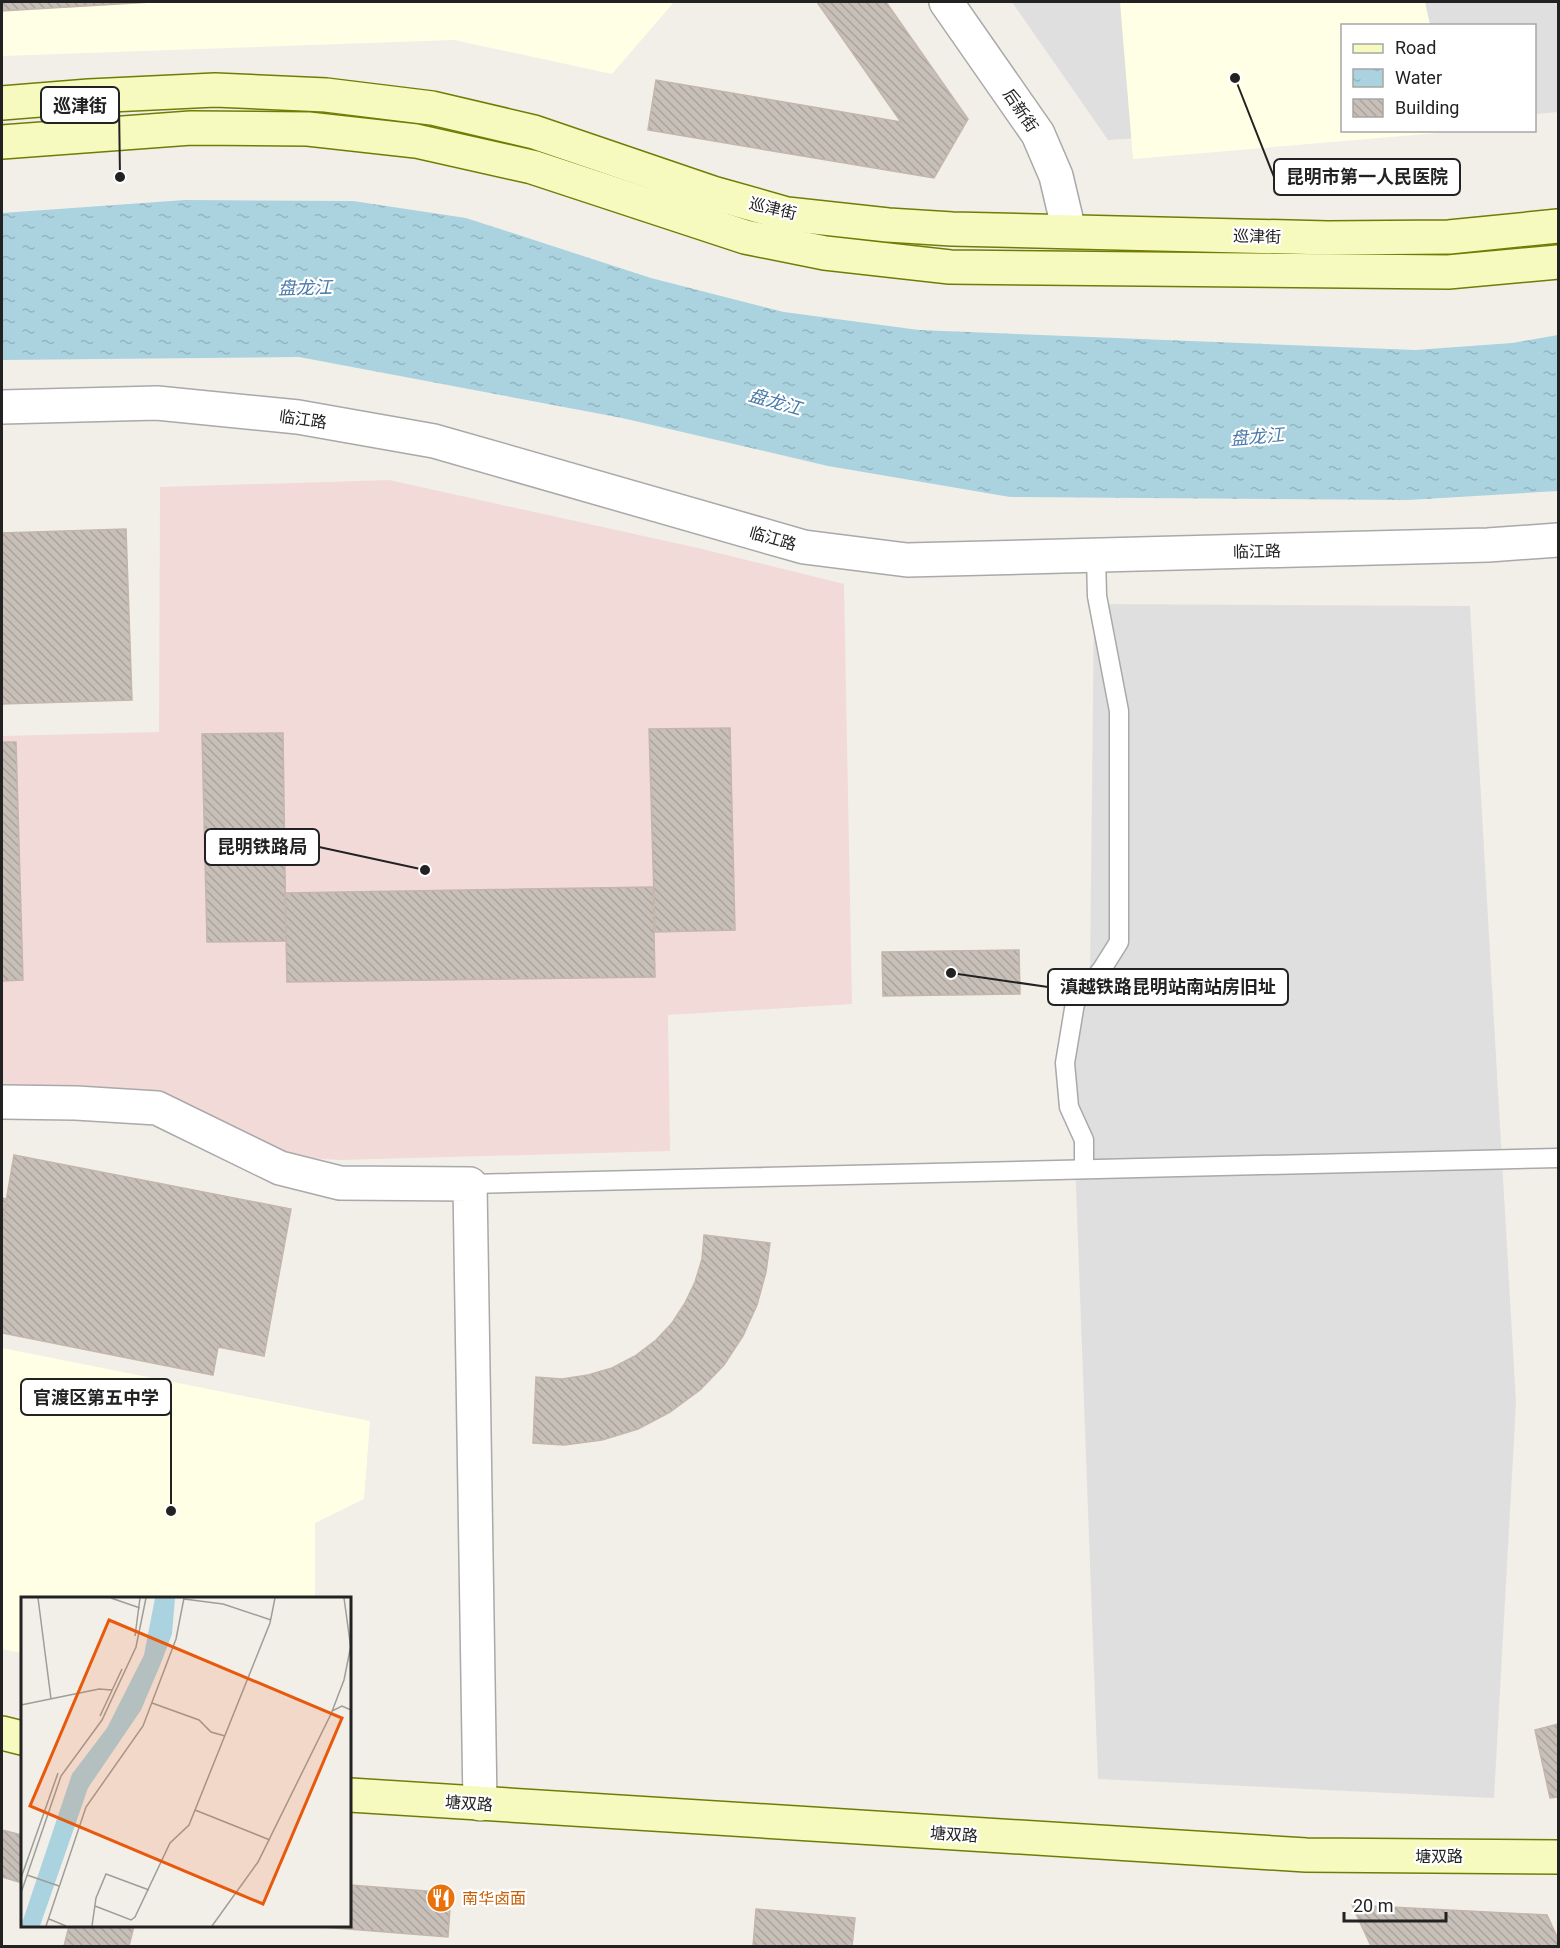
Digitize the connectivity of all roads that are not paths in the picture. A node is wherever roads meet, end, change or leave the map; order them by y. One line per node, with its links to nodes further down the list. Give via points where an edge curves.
1 (946, 2): 5 (street, 后新街, via 1038,134 1056,176)
2 (2, 104): 5 (main road, 巡津街, via 215,90 326,95 432,108 534,132 787,214 888,225)
3 (2, 142): 6 (main road, 巡津街, via 191,128 308,129 416,141 532,167 745,237 825,253 950,267 1448,272)
4 (1558, 226): 5 (main road, 巡津街, via 1449,237)
5 (1069, 231)
6 (1558, 262)
7 (2, 407): 9 (street, 临江路, via 157,403 298,417 434,441 804,546 884,557 907,560)
8 (1558, 540): 9 (street, 临江路)
9 (1096, 555): 12 (lane, via 1097,597 1119,711 1119,942 1075,1003 1065,1063 1070,1107 1084,1140)
10 (2, 1102): 13 (street, via 157,1108 280,1168 340,1184)
11 (1558, 1158): 12 (lane)
12 (1084, 1169): 13 (lane)
13 (470, 1184): 17 (street)
14 (2, 1733): 15 (main road)
15 (21, 1738)
16 (351, 1795): 17 (main road, 塘双路)
17 (480, 1804): 18 (main road, 塘双路, via 1306,1855)
18 (1558, 1857)

